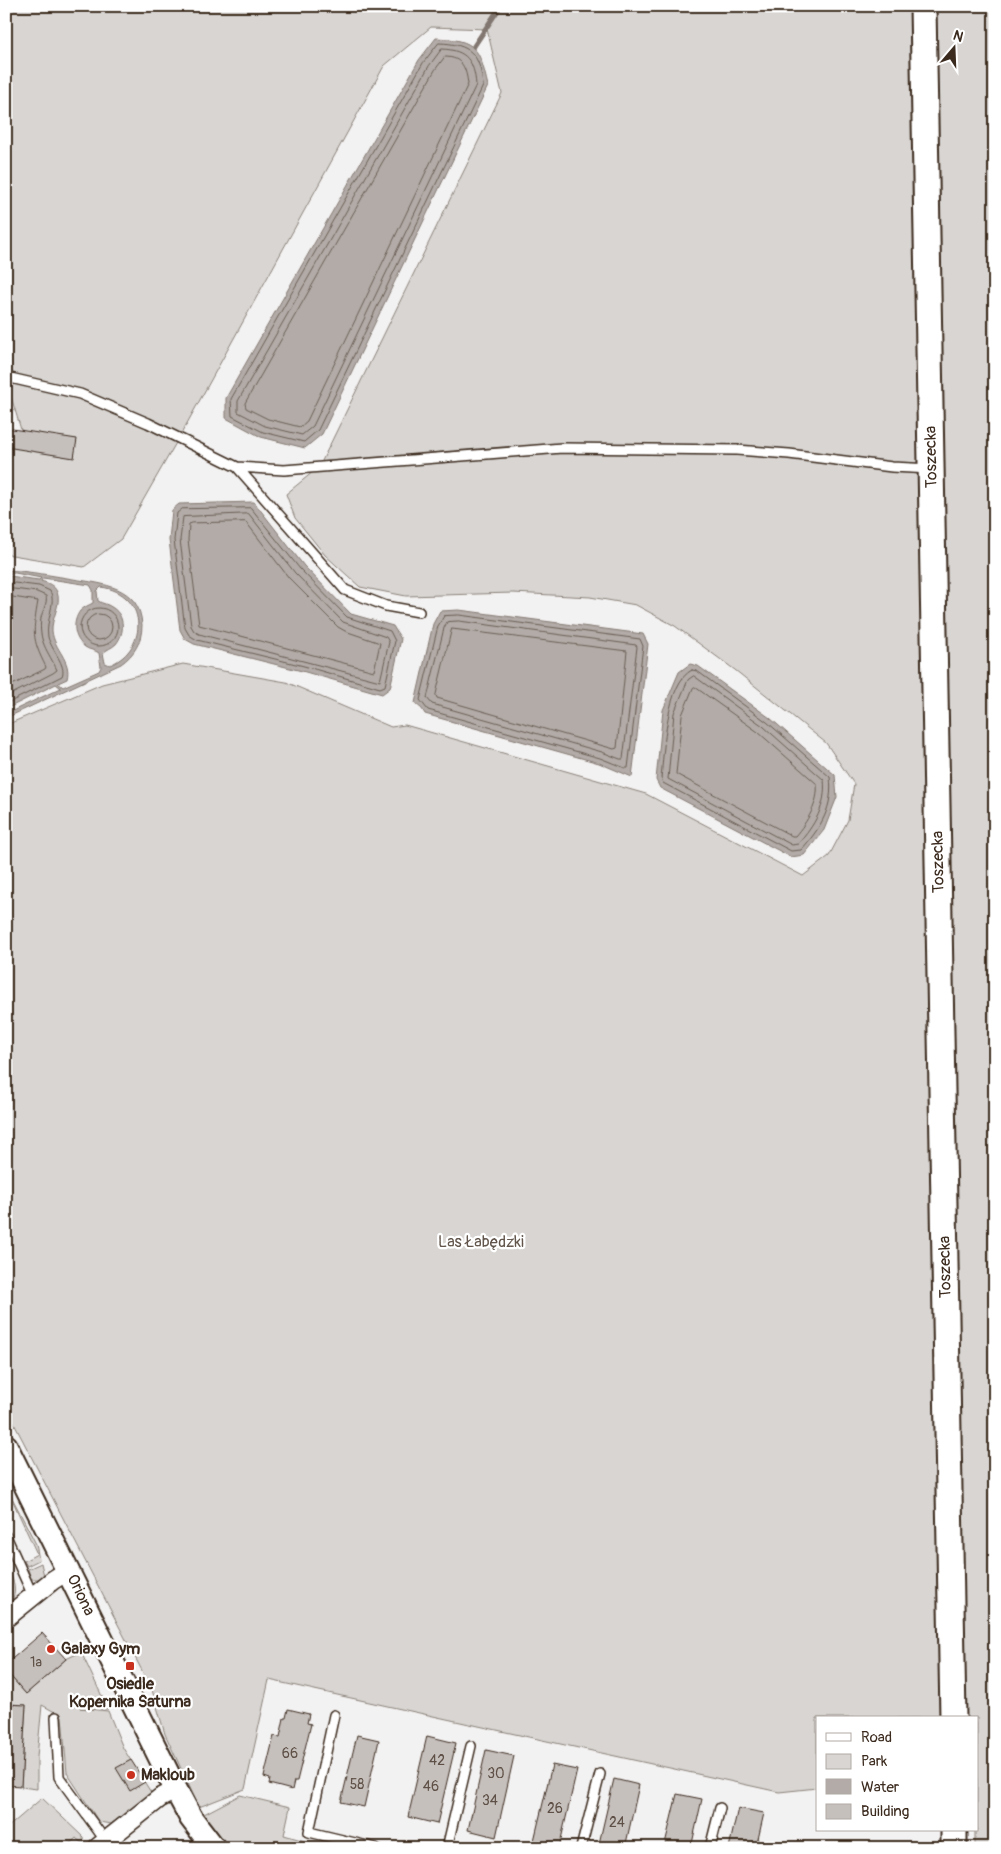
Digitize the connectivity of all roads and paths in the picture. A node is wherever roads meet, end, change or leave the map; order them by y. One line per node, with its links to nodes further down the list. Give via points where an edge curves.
1 (923, 6): 4 (main road, Toszecka)
2 (6, 377): 3 (lane, via 80,394)
3 (237, 467): 4 (lane, via 284,470 562,448 737,450); 5 (lane, via 344,590 386,606)
4 (931, 469): 12 (main road, Toszecka)
5 (419, 612)
6 (6, 1446): 8 (street, Oriona)
7 (6, 1536): 9 (lane)
8 (69, 1570): 9 (street); 16 (street, Oriona)
9 (33, 1596): 10 (street)
10 (6, 1618)
11 (334, 1715): 20 (lane, via 309,1832)
12 (953, 1716)
13 (56, 1717): 19 (lane, via 59,1777)
14 (471, 1746): 23 (lane)
15 (600, 1774): 24 (lane)
16 (176, 1790): 19 (street, via 160,1798); 21 (street, Oriona, via 191,1818)
17 (720, 1808): 25 (lane)
18 (954, 1832): 26 (main road)
19 (101, 1844)
20 (360, 1846): 22 (lane)
21 (214, 1848)
22 (376, 1848)
23 (447, 1848)
24 (581, 1848)
25 (710, 1848)
26 (954, 1848)

